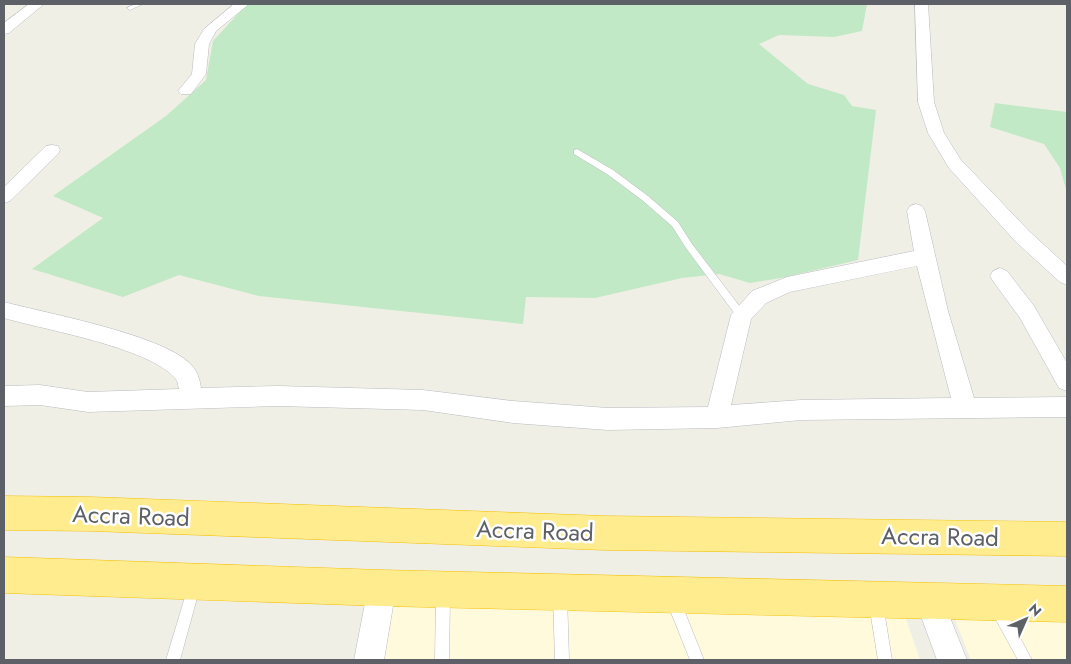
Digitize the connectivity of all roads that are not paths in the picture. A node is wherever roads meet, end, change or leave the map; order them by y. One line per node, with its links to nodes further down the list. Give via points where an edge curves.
1 (37, 4): 6 (street)
2 (140, 4): 5 (lane)
3 (242, 4): 7 (street, via 211,29 202,44 198,74)
4 (921, 4): 14 (street, via 926,102 936,133 956,164 1023,237)
5 (130, 8)
6 (4, 30)
7 (186, 91)
8 (52, 150): 10 (street)
9 (577, 152): 16 (lane, via 646,198 675,224)
10 (4, 197)
11 (916, 211): 12 (street)
12 (923, 257): 16 (street, via 788,286 759,297); 21 (street)
13 (1000, 276): 17 (street, via 1027,312)
14 (1067, 277)
15 (4, 310): 19 (street, via 148,349 174,361 186,373)
16 (741, 314): 22 (street)
17 (1067, 381)
18 (4, 396): 19 (street, via 40,395 88,402)
19 (191, 397): 22 (street, via 423,400 513,412 608,419)
20 (1067, 406): 21 (street)
21 (966, 409): 22 (street, via 801,410)
22 (716, 417)
23 (4, 513): 24 (highway, Accra Road, via 605,533)
24 (1067, 539)
25 (4, 576): 26 (highway)
26 (196, 581): 27 (highway); 35 (lane)
27 (382, 588): 28 (highway); 36 (street)
28 (443, 590): 29 (highway); 37 (lane)
29 (560, 592): 30 (highway); 38 (lane)
30 (671, 594): 31 (highway); 39 (lane)
31 (875, 598): 32 (highway); 40 (lane)
32 (928, 600): 33 (highway); 41 (street)
33 (993, 602): 34 (highway); 42 (lane)
34 (1067, 604)
35 (173, 660)
36 (369, 660)
37 (442, 660)
38 (562, 660)
39 (697, 660)
40 (885, 660)
41 (952, 660)
42 (1025, 660)

